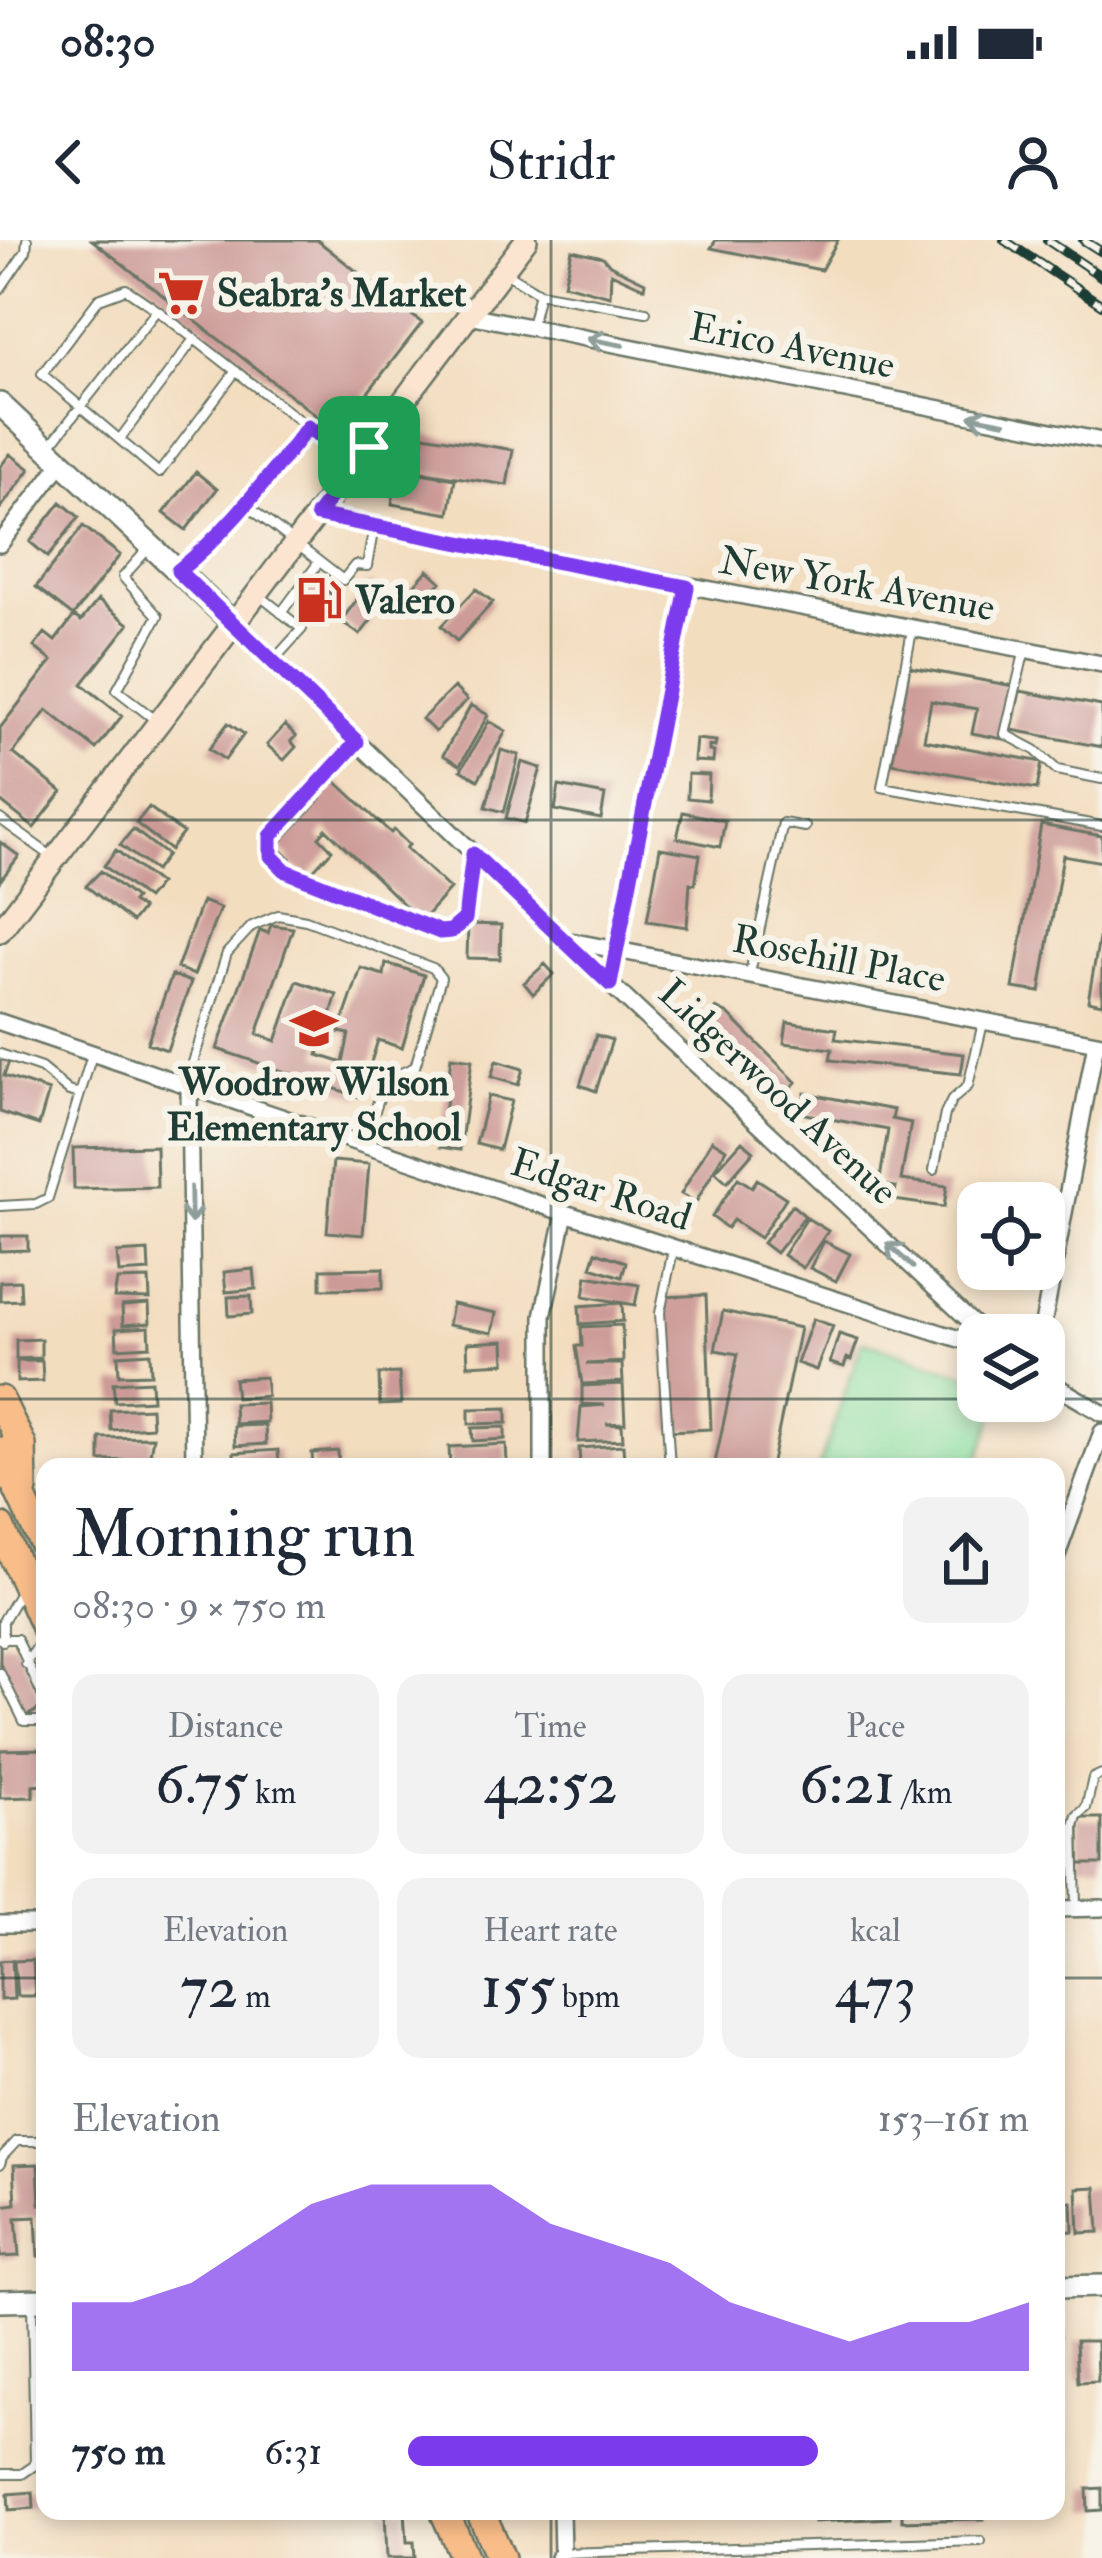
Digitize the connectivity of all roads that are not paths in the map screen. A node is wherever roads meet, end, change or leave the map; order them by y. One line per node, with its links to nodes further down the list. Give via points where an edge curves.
1 (27, 240): 4 (lane)
2 (526, 240): 3 (main road)
3 (503, 271): 5 (lane); 8 (main road)
4 (0, 289)
5 (539, 293): 7 (lane); 9 (lane)
6 (157, 310): 10 (lane); 13 (lane); 13 (lane, via 126,289 99,299 42,374)
7 (646, 312)
8 (470, 315): 9 (street, Erico Avenue); 18 (main road)
9 (531, 328): 16 (street, Erico Avenue, one-way to 9)
10 (194, 339): 11 (lane); 15 (lane)
11 (236, 371): 14 (lane); 15 (lane, via 159,472)
12 (0, 404): 19 (street, Lidgerwood Avenue)
13 (80, 405): 15 (lane); 19 (lane)
14 (308, 427): 17 (lane); 21 (lane)
15 (120, 440)
16 (1102, 441)
17 (327, 442): 18 (lane); 20 (lane)
18 (369, 447): 20 (main road)
19 (54, 456): 25 (street); 26 (street, Lidgerwood Avenue)
20 (342, 483): 22 (main road)
21 (246, 506): 24 (lane); 28 (lane)
22 (317, 515): 23 (street, New York Avenue); 24 (main road)
23 (374, 526): 27 (lane, via 367,566 355,565 343,580); 29 (street, New York Avenue)
24 (296, 543): 27 (lane); 30 (main road)
25 (0, 544)
26 (151, 545): 28 (street, Lidgerwood Avenue); 37 (lane, via 123,577 158,616 117,690)
27 (320, 562): 31 (lane)
28 (178, 571): 32 (street, Lidgerwood Avenue)
29 (687, 587): 33 (street, New York Avenue); 47 (street)
30 (257, 594): 31 (lane); 32 (main road)
31 (280, 613): 35 (lane, via 302,629)
32 (234, 624): 35 (street, Lidgerwood Avenue); 37 (main road)
33 (913, 628): 34 (street, New York Avenue); 41 (lane, via 882,787)
34 (1025, 648): 36 (street, New York Avenue); 39 (lane, via 1005,734 1057,770)
35 (273, 662): 38 (street, Lidgerwood Avenue)
36 (1102, 664)
37 (159, 723): 44 (main road)
38 (357, 742): 43 (street, Lidgerwood Avenue); 43 (lane, via 271,836 271,856 286,871 451,931 465,919)
39 (1102, 779)
40 (0, 819): 44 (lane)
41 (1102, 826)
42 (805, 827): 48 (lane, via 783,824)
43 (473, 854): 46 (street, Lidgerwood Avenue)
44 (55, 859): 45 (main road)
45 (0, 931)
46 (562, 939): 47 (street, Rosehill Place); 49 (street, Lidgerwood Avenue)
47 (615, 949): 48 (street, Rosehill Place); 49 (street)
48 (749, 974): 50 (street, Rosehill Place)
49 (610, 984): 62 (street, Lidgerwood Avenue, one-way to 49)
50 (983, 1021): 52 (street, Rosehill Place); 58 (lane, via 968,1086 945,1114)
51 (0, 1022): 54 (street, Edgar Road)
52 (1099, 1043): 63 (street)
53 (0, 1054): 56 (lane)
54 (93, 1054): 55 (street, Edgar Road); 56 (lane)
55 (187, 1087): 57 (street, Edgar Road); 57 (lane, via 227,953 252,926 278,915 306,920 433,968 441,978 415,1067 386,1080); 70 (street, one-way to 70)
56 (80, 1094): 59 (lane, via 47,1198)
57 (364, 1145): 60 (street, Edgar Road)
58 (934, 1170)
59 (0, 1206)
60 (565, 1213): 61 (street, Edgar Road); 71 (street, via 543,1316)
61 (673, 1248): 64 (street, Edgar Road); 72 (lane, via 660,1313)
62 (963, 1314)
63 (1045, 1314)
64 (957, 1338)
65 (1065, 1391): 67 (street)
66 (0, 1400): 73 (highway, via 22,1445)
67 (1102, 1413)
68 (1102, 1432): 75 (street)
69 (0, 1451): 73 (highway)
70 (194, 1458)
71 (543, 1458)
72 (669, 1458)
73 (23, 1499): 74 (highway)
74 (36, 1527)
75 (1065, 1533)
76 (1, 1534): 77 (highway)
77 (26, 1582): 78 (highway); 79 (lane, via 3,1621)
78 (36, 1608)
79 (2, 1641): 81 (lane, via 17,1639)
80 (36, 1647): 81 (lane)
81 (27, 1663): 83 (lane)
82 (3, 1671): 84 (lane, via 24,1721)
83 (36, 1682)
84 (36, 1721)
85 (1102, 1774): 86 (lane, via 1093,1778 1074,1826)
86 (1076, 1908): 87 (street); 88 (street)
87 (1102, 1908)
88 (1065, 1909)
89 (0, 1924): 90 (street)
90 (36, 1924)
91 (36, 2140): 92 (lane, via 17,2141)
92 (0, 2164)
93 (1102, 2286): 94 (street)
94 (1065, 2287)
95 (0, 2301): 96 (street)
96 (36, 2301)
97 (36, 2410): 98 (lane, via 35,2464 22,2474)
98 (0, 2474)
99 (448, 2520): 106 (highway)
100 (484, 2520): 107 (highway)
101 (487, 2520): 108 (street)
102 (561, 2520): 105 (street)
103 (982, 2541): 104 (lane)
104 (902, 2543): 105 (lane); 109 (lane)
105 (560, 2556)
106 (465, 2558)
107 (501, 2558)
108 (517, 2558)
109 (903, 2558)

